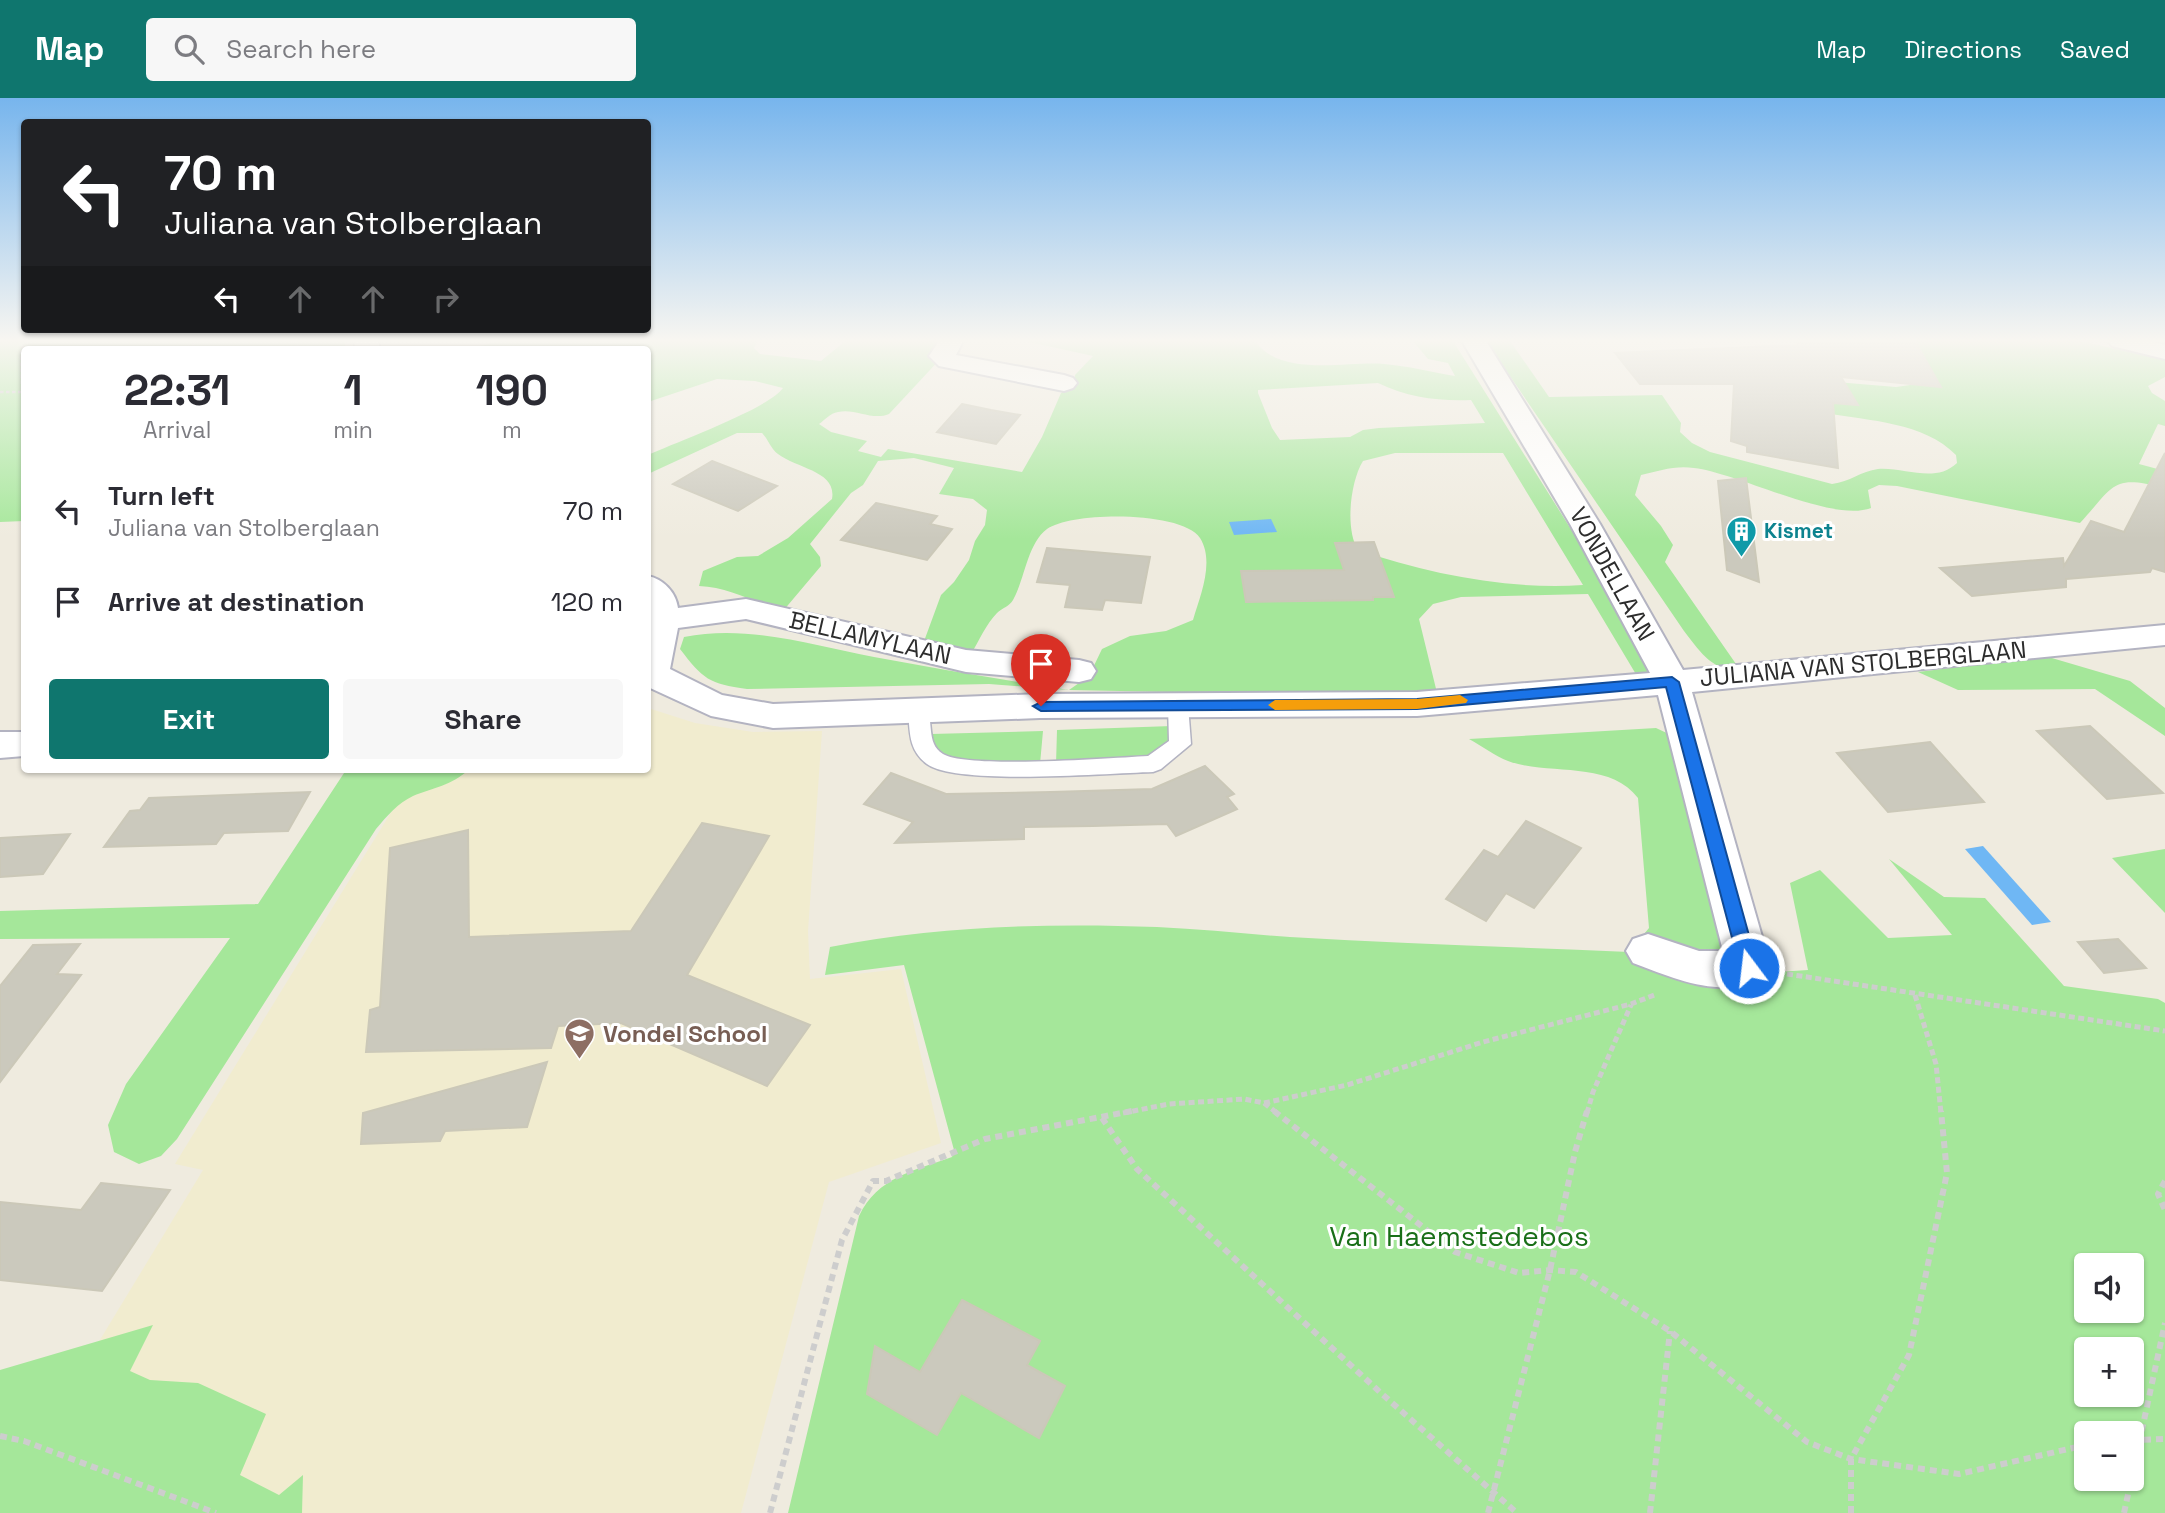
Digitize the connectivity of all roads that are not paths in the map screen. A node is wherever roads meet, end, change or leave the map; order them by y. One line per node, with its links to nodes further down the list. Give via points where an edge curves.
1 (1514, 407): 8 (street, VONDELLAAN)
2 (651, 588): 3 (street, via 661,600)
3 (663, 620): 5 (street, BELLAMYLAAN, via 746,609 967,661); 6 (street)
4 (2165, 635): 8 (street, JULIANA VAN STOLBERGLAAN)
5 (1079, 670)
6 (651, 671)
7 (651, 676): 10 (street, JULIANA VAN STOLBERGLAAN, via 710,706 744,714)
8 (1672, 682): 9 (street, JULIANA VAN STOLBERGLAAN, via 1417,704); 13 (street, VONDELLAAN, via 1749,968 1698,968)
9 (1178, 705): 10 (street, JULIANA VAN STOLBERGLAAN); 10 (lane, via 1180,744 1153,764 1050,769 972,769 936,760 922,746)
10 (918, 710)
11 (21, 744): 12 (street)
12 (0, 745)
13 (1648, 951)

